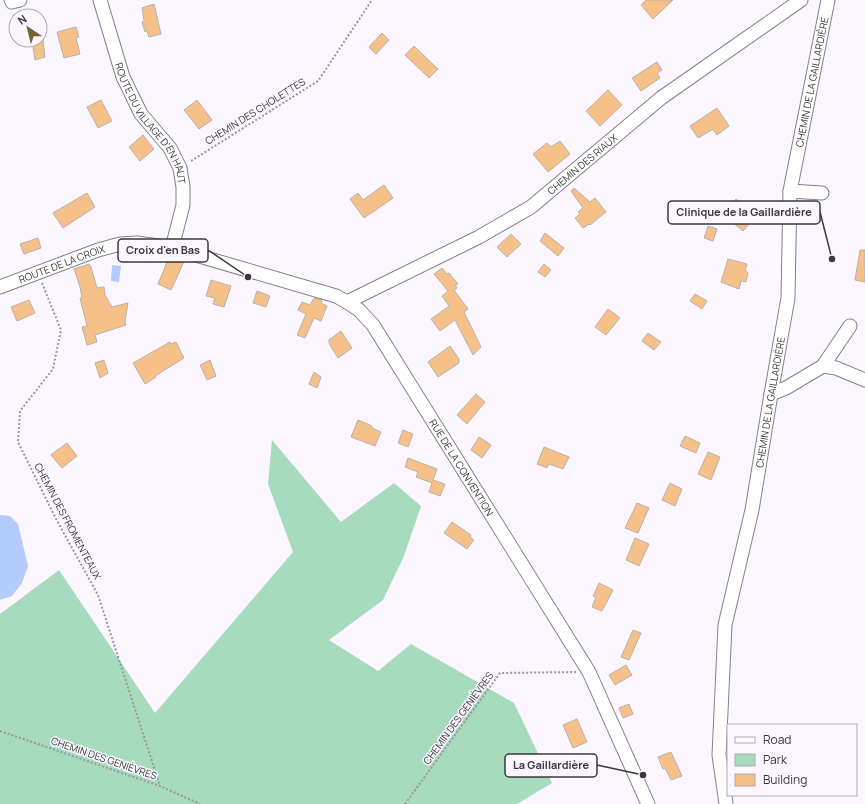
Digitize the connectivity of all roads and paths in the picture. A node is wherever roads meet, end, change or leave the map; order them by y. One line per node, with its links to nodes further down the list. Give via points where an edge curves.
1 (11, 0): 2 (street)
2 (20, 0)
3 (100, 0): 7 (street, ROUTE DU VILLAGE D'EN HAUT, via 123,77 141,114 170,148)
4 (372, 0): 7 (path, CHEMIN DES CHOLETTES, via 318,81)
5 (802, 0): 13 (street, CHEMIN DES RIAUX, via 661,98 532,207 479,237)
6 (828, 0): 8 (street, CHEMIN DE LA GAILLARDIÈRE)
7 (180, 168): 10 (street, ROUTE DU VILLAGE D'EN HAUT, via 183,205)
8 (790, 191): 9 (street); 17 (street, CHEMIN DE LA GAILLARDIÈRE, via 788,298)
9 (822, 193)
10 (172, 248): 11 (street, ROUTE DE LA CROIX, via 137,243 120,244); 13 (street, RUE DE LA CONVENTION)
11 (38, 272): 12 (street, ROUTE DE LA CROIX); 20 (path, CHEMIN DES FROMENTEAUX, via 61,330 53,369 20,411 18,442 56,519 98,595)
12 (0, 287)
13 (348, 302): 18 (street, RUE DE LA CONVENTION, via 373,325)
14 (850, 326): 15 (street)
15 (823, 366): 16 (street, via 836,368); 17 (street)
16 (865, 380)
17 (771, 394): 24 (street, CHEMIN DE LA GAILLARDIÈRE, via 752,510 725,625 719,755)
18 (589, 672): 22 (path, CHEMIN DES GENIÈVRES, via 500,673); 23 (street, RUE DE LA CONVENTION)
19 (0, 731): 20 (path, CHEMIN DES GENIÈVRES)
20 (160, 786): 21 (path, CHEMIN DES GENIÈVRES)
21 (200, 804)
22 (405, 804)
23 (648, 804)
24 (726, 804)

